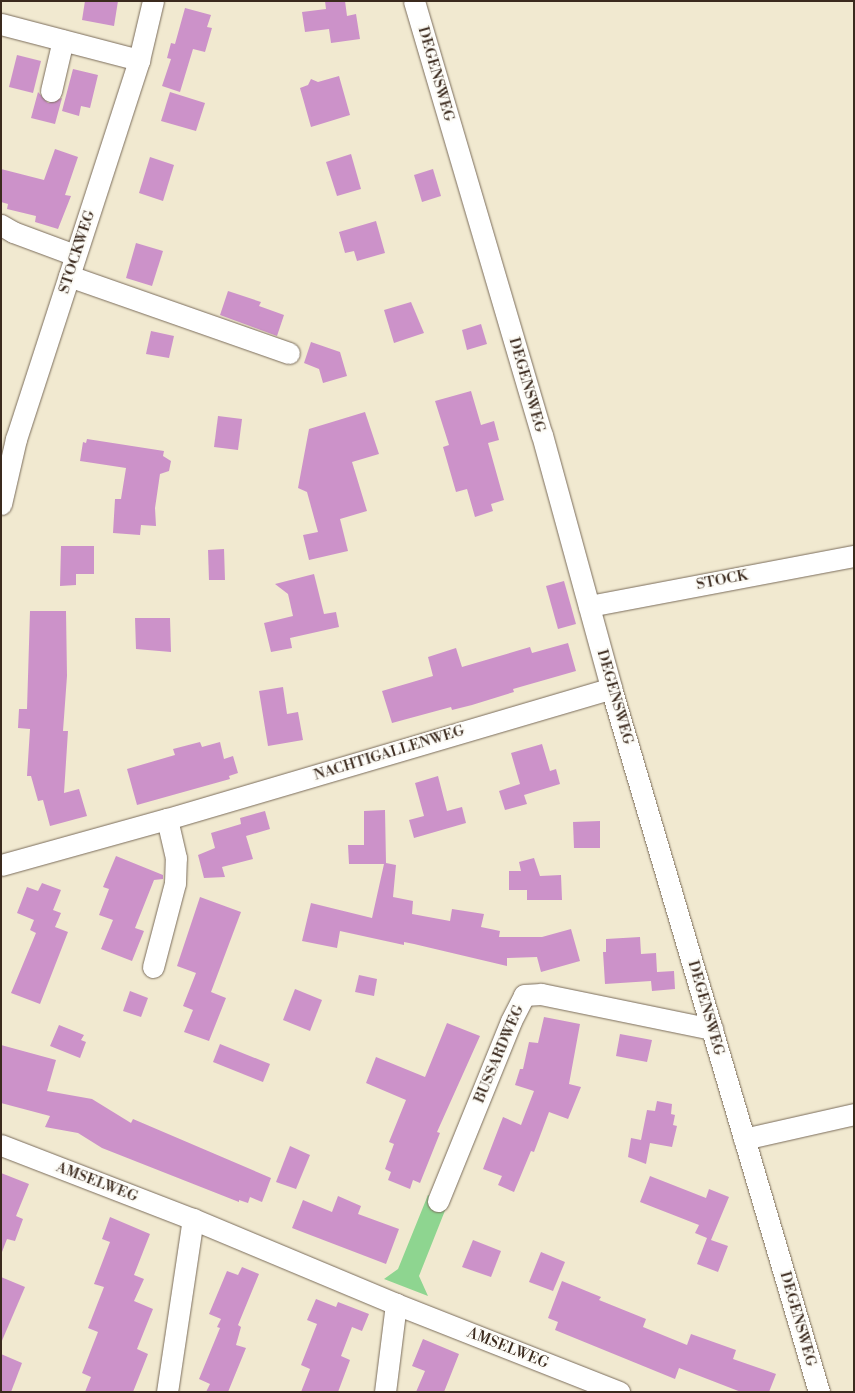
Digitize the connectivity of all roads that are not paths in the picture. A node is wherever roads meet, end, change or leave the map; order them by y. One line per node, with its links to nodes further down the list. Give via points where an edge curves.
1 (153, 1): 5 (street, STOCKWEG)
2 (414, 1): 14 (street, DEGENSWEG)
3 (1, 24): 4 (street)
4 (63, 40): 5 (street); 6 (street)
5 (139, 60): 8 (street, STOCKWEG)
6 (51, 91)
7 (1, 225): 8 (street)
8 (75, 255): 9 (street, STOCKWEG)
9 (69, 276): 10 (street); 11 (street, STOCKWEG)
10 (289, 353)
11 (9, 438): 12 (street, STOCKWEG)
12 (1, 504)
13 (854, 556): 14 (street, STOCK)
14 (590, 606): 15 (street, DEGENSWEG)
15 (611, 688): 16 (street, NACHTIGALLENWEG); 19 (street, DEGENSWEG)
16 (166, 819): 17 (street, NACHTIGALLENWEG); 18 (street, via 176,858 175,883)
17 (1, 865)
18 (153, 967)
19 (712, 1029): 21 (street, DEGENSWEG); 23 (street, BUSSARDWEG, via 541,994 524,995)
20 (854, 1114): 21 (street)
21 (744, 1139): 29 (street, DEGENSWEG)
22 (1, 1145): 24 (street, AMSELWEG)
23 (438, 1201)
24 (193, 1219): 25 (street, AMSELWEG); 26 (street)
25 (396, 1304): 27 (street); 28 (street, AMSELWEG)
26 (167, 1392)
27 (385, 1392)
28 (617, 1392)
29 (819, 1392)

